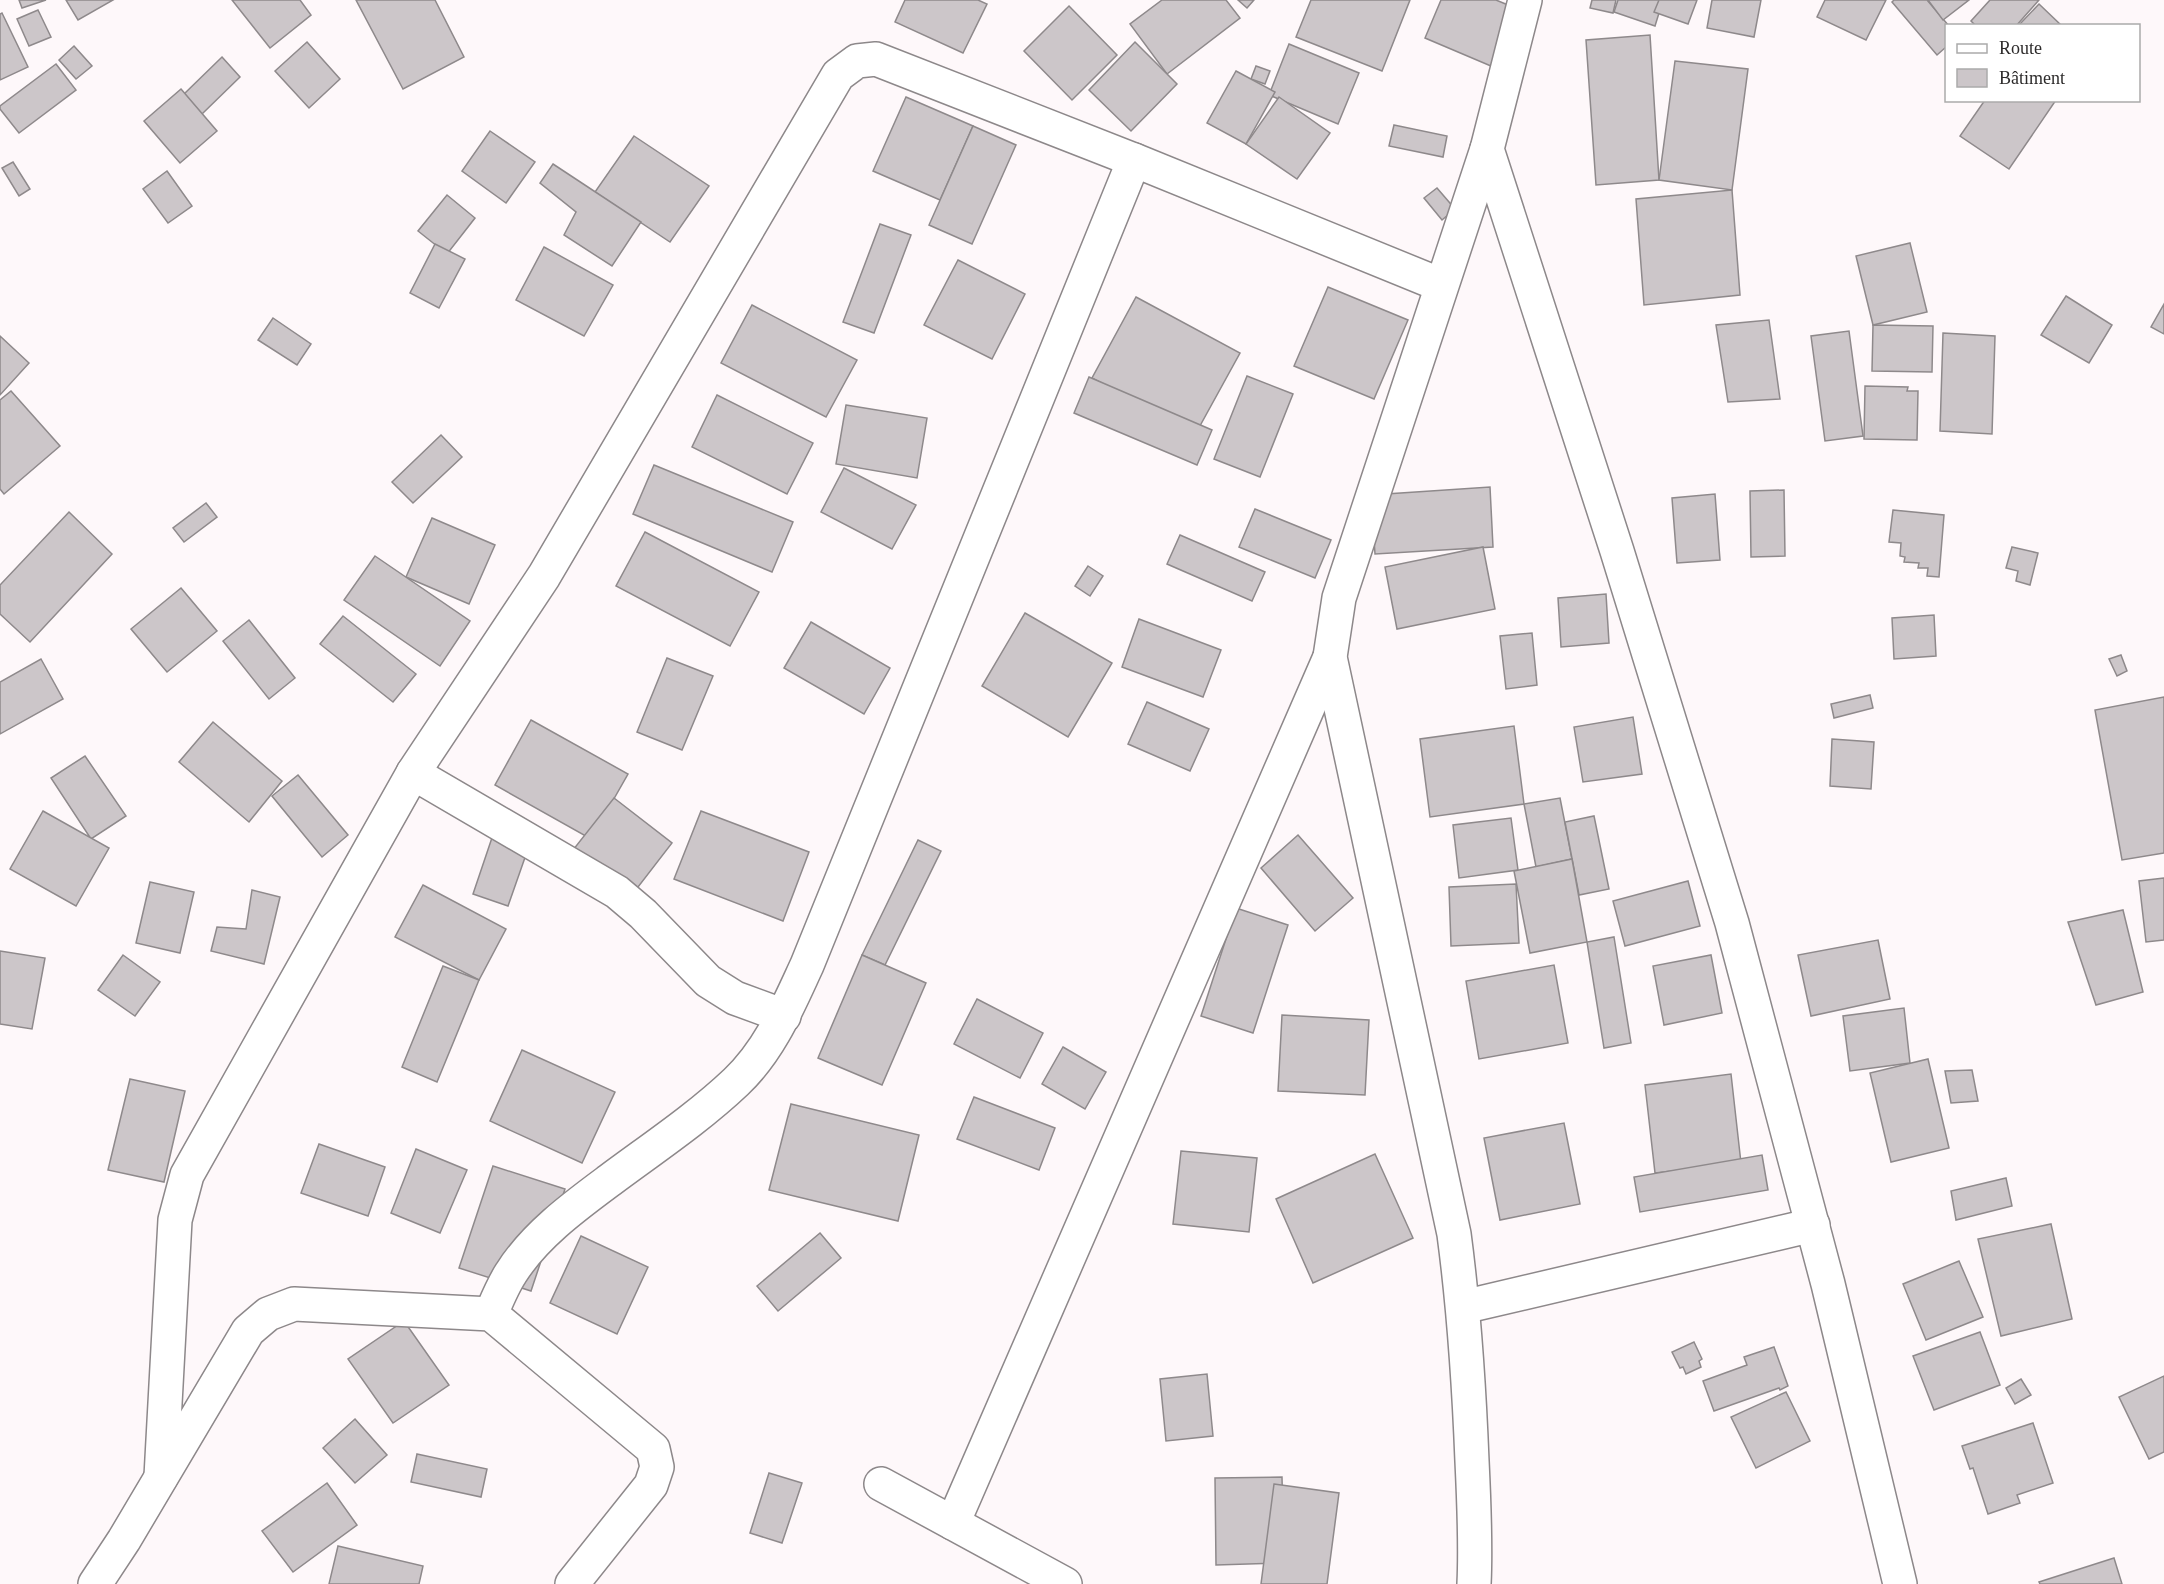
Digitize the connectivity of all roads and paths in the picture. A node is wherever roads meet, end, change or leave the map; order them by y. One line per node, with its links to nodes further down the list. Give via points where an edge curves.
1 (1525, 0): 2 (street)
2 (1487, 149): 4 (street); 8 (street, via 1732,923)
3 (1134, 160): 4 (street); 6 (street, via 876,59 857,61 838,75 544,576); 7 (street)
4 (1441, 285): 5 (street, via 1339,598)
5 (1330, 657): 9 (street, via 1454,1234); 13 (street)
6 (412, 773): 7 (street, via 617,892 708,981 735,998); 11 (street, via 187,1175 175,1220)
7 (784, 1016): 10 (street, via 738,1080 692,1120 578,1203 538,1240 511,1273)
8 (1813, 1225): 9 (street); 18 (street)
9 (1463, 1307): 17 (street, via 1476,1551)
10 (491, 1314): 11 (street, via 294,1304 268,1314 248,1331); 15 (street, via 653,1449 657,1467 651,1485)
11 (161, 1477): 14 (street)
12 (881, 1484): 13 (street)
13 (953, 1523): 16 (street)
14 (95, 1584)
15 (572, 1584)
16 (1065, 1584)
17 (1474, 1584)
18 (1900, 1584)

